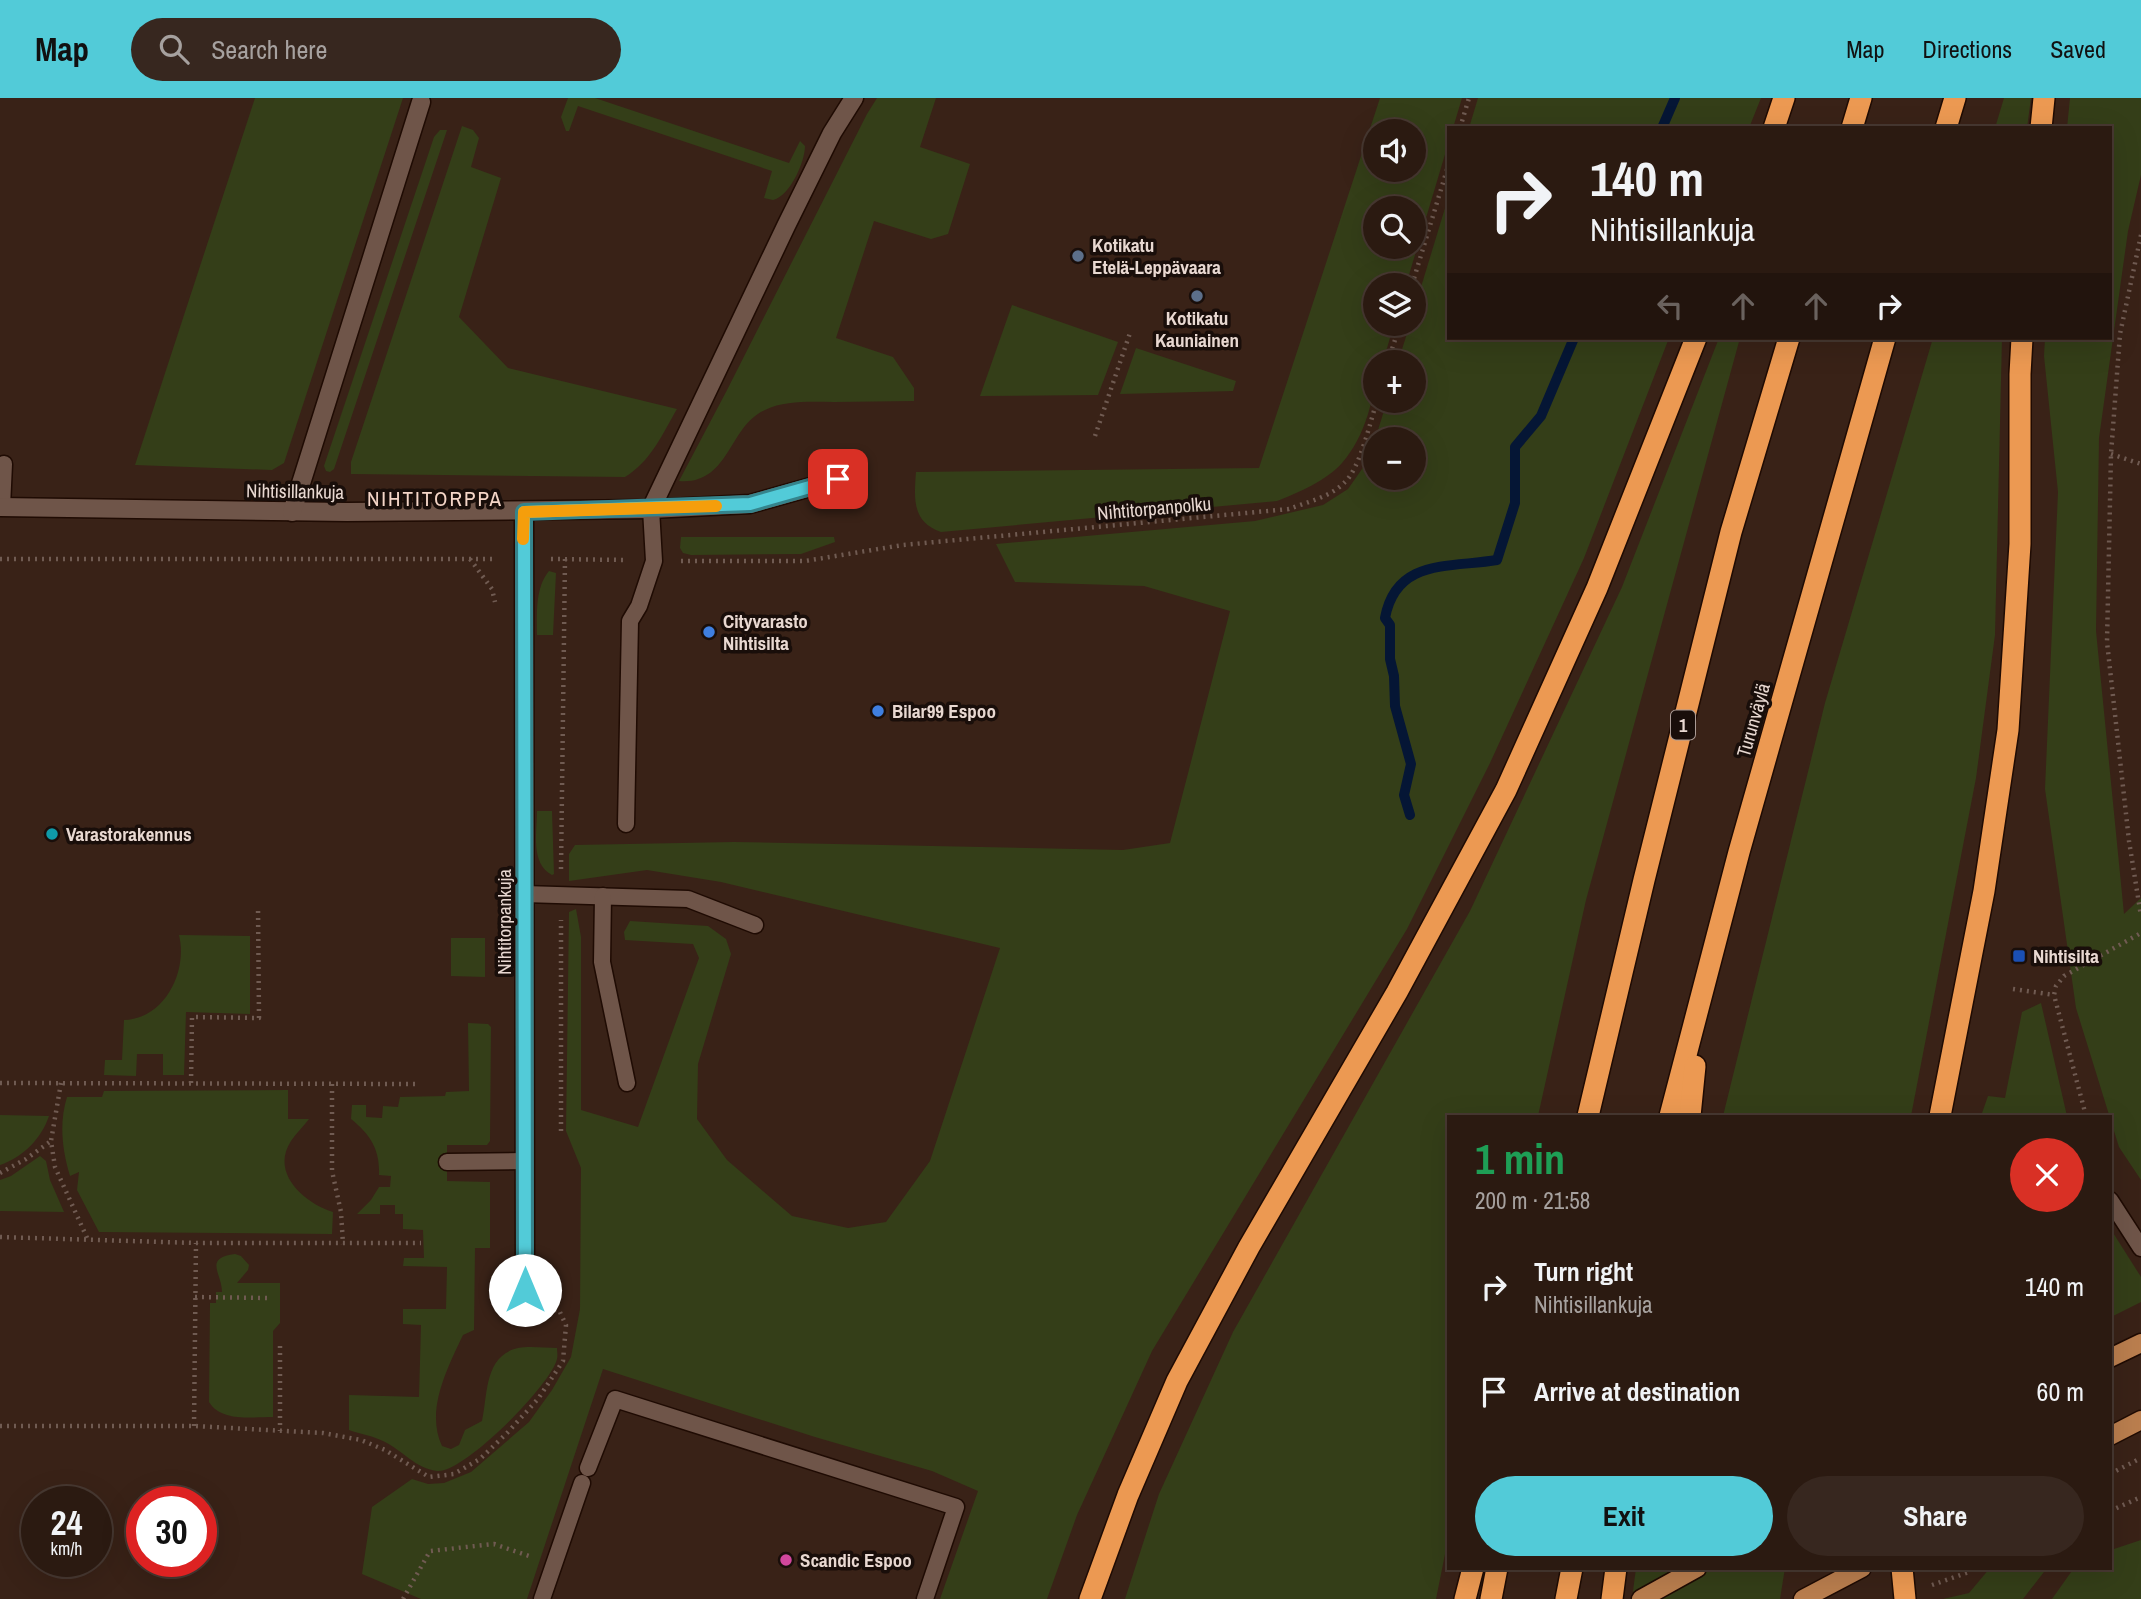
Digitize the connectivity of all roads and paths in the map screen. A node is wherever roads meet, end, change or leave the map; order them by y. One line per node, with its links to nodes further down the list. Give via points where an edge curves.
1 (854, 98): 28 (street, via 786,226)
2 (1469, 98): 8 (path)
3 (1784, 98): 9 (highway)
4 (1861, 98): 10 (highway)
5 (1955, 98): 11 (highway)
6 (2044, 98): 12 (highway)
7 (421, 100): 29 (street)
8 (1461, 126)
9 (1774, 126)
10 (1853, 126)
11 (1947, 126)
12 (2041, 126)
13 (1447, 170): 15 (path)
14 (2141, 235): 23 (path, via 2120,334)
15 (1416, 273)
16 (1130, 333): 22 (path)
17 (1695, 340): 96 (highway, via 1597,588 1506,790 1177,1381)
18 (1788, 340): 52 (highway, 1, via 1728,545)
19 (1884, 340): 45 (highway, Turunväylä)
20 (2022, 340): 55 (highway, via 2020,544 2008,730 1984,891)
21 (1373, 413): 34 (path, Nihtitorpanpolku, via 1346,482 1289,509 989,537 805,561)
22 (1095, 436)
23 (2111, 454): 25 (path); 40 (path, via 2107,642)
24 (4, 464): 27 (lane)
25 (2141, 464)
26 (838, 479): 28 (street, Nihtisillankuja, via 750,504)
27 (1, 507): 29 (street, Nihtisillankuja)
28 (651, 509): 30 (street, Nihtisillankuja); 34 (lane)
29 (292, 512): 30 (street, Nihtisillankuja)
30 (524, 512): 32 (street, Nihtitorpankuja)
31 (0, 559): 32 (path, Nihtitorpanpolku)
32 (523, 559): 33 (path, Nihtitorpanpolku); 36 (street, Nihtitorpankuja)
33 (565, 559): 34 (path, Nihtitorpanpolku); 37 (path)
34 (654, 561): 35 (lane, via 630,621)
35 (626, 824)
36 (524, 894): 37 (lane); 59 (street, Nihtitorpankuja)
37 (561, 894): 38 (lane); 57 (path)
38 (604, 896): 41 (lane, via 688,899); 49 (lane, via 602,962)
39 (258, 907): 48 (path, via 259,1018 192,1017)
40 (2141, 916)
41 (755, 925)
42 (2141, 933): 44 (path, via 2064,976)
43 (2012, 989): 44 (path)
44 (2054, 995): 56 (path)
45 (1701, 1006): 53 (highway, Turunväylä); 54 (highway)
46 (0, 1083): 47 (path)
47 (61, 1083): 48 (path); 58 (path)
48 (191, 1083): 50 (path)
49 (627, 1083)
50 (332, 1084): 51 (path); 67 (path, via 332,1171)
51 (420, 1084)
52 (1588, 1115)
53 (1670, 1115)
54 (1690, 1115)
55 (1940, 1115)
56 (2086, 1115)
57 (561, 1131)
58 (51, 1141): 61 (path); 64 (path, via 59,1179)
59 (525, 1161): 60 (lane); 69 (street, Nihtitorpankuja)
60 (447, 1162)
61 (0, 1173)
62 (2112, 1203): 68 (lane)
63 (0, 1237): 64 (path)
64 (88, 1240): 65 (path)
65 (196, 1243): 67 (path); 70 (path)
66 (421, 1243): 67 (path)
67 (343, 1244)
68 (2141, 1248)
69 (525, 1290)
70 (195, 1297): 71 (path); 78 (path)
71 (267, 1298)
72 (566, 1325): 79 (path, via 563,1361 538,1399 480,1460 454,1474 429,1477 361,1440)
73 (2141, 1343): 75 (main road)
74 (280, 1346): 79 (path)
75 (2112, 1357)
76 (2141, 1420): 80 (main road)
77 (0, 1426): 78 (path)
78 (194, 1426): 79 (path)
79 (280, 1431)
80 (2112, 1435)
81 (2141, 1458): 82 (path)
82 (2112, 1473)
83 (2141, 1497): 84 (path)
84 (2112, 1510)
85 (554, 1565): 93 (path, via 494,1544 430,1551); 94 (lane); 95 (lane, via 615,1399 956,1507)
86 (1472, 1570): 97 (highway)
87 (1497, 1570): 98 (highway)
88 (1572, 1570): 99 (highway)
89 (1616, 1570): 100 (highway)
90 (1693, 1570): 101 (main road)
91 (1858, 1570): 102 (main road)
92 (1902, 1570): 103 (highway)
93 (403, 1599)
94 (542, 1599)
95 (925, 1599)
96 (1090, 1599)
97 (1465, 1599)
98 (1491, 1599)
99 (1566, 1599)
100 (1612, 1599)
101 (1641, 1599)
102 (1803, 1599)
103 (1905, 1599)

